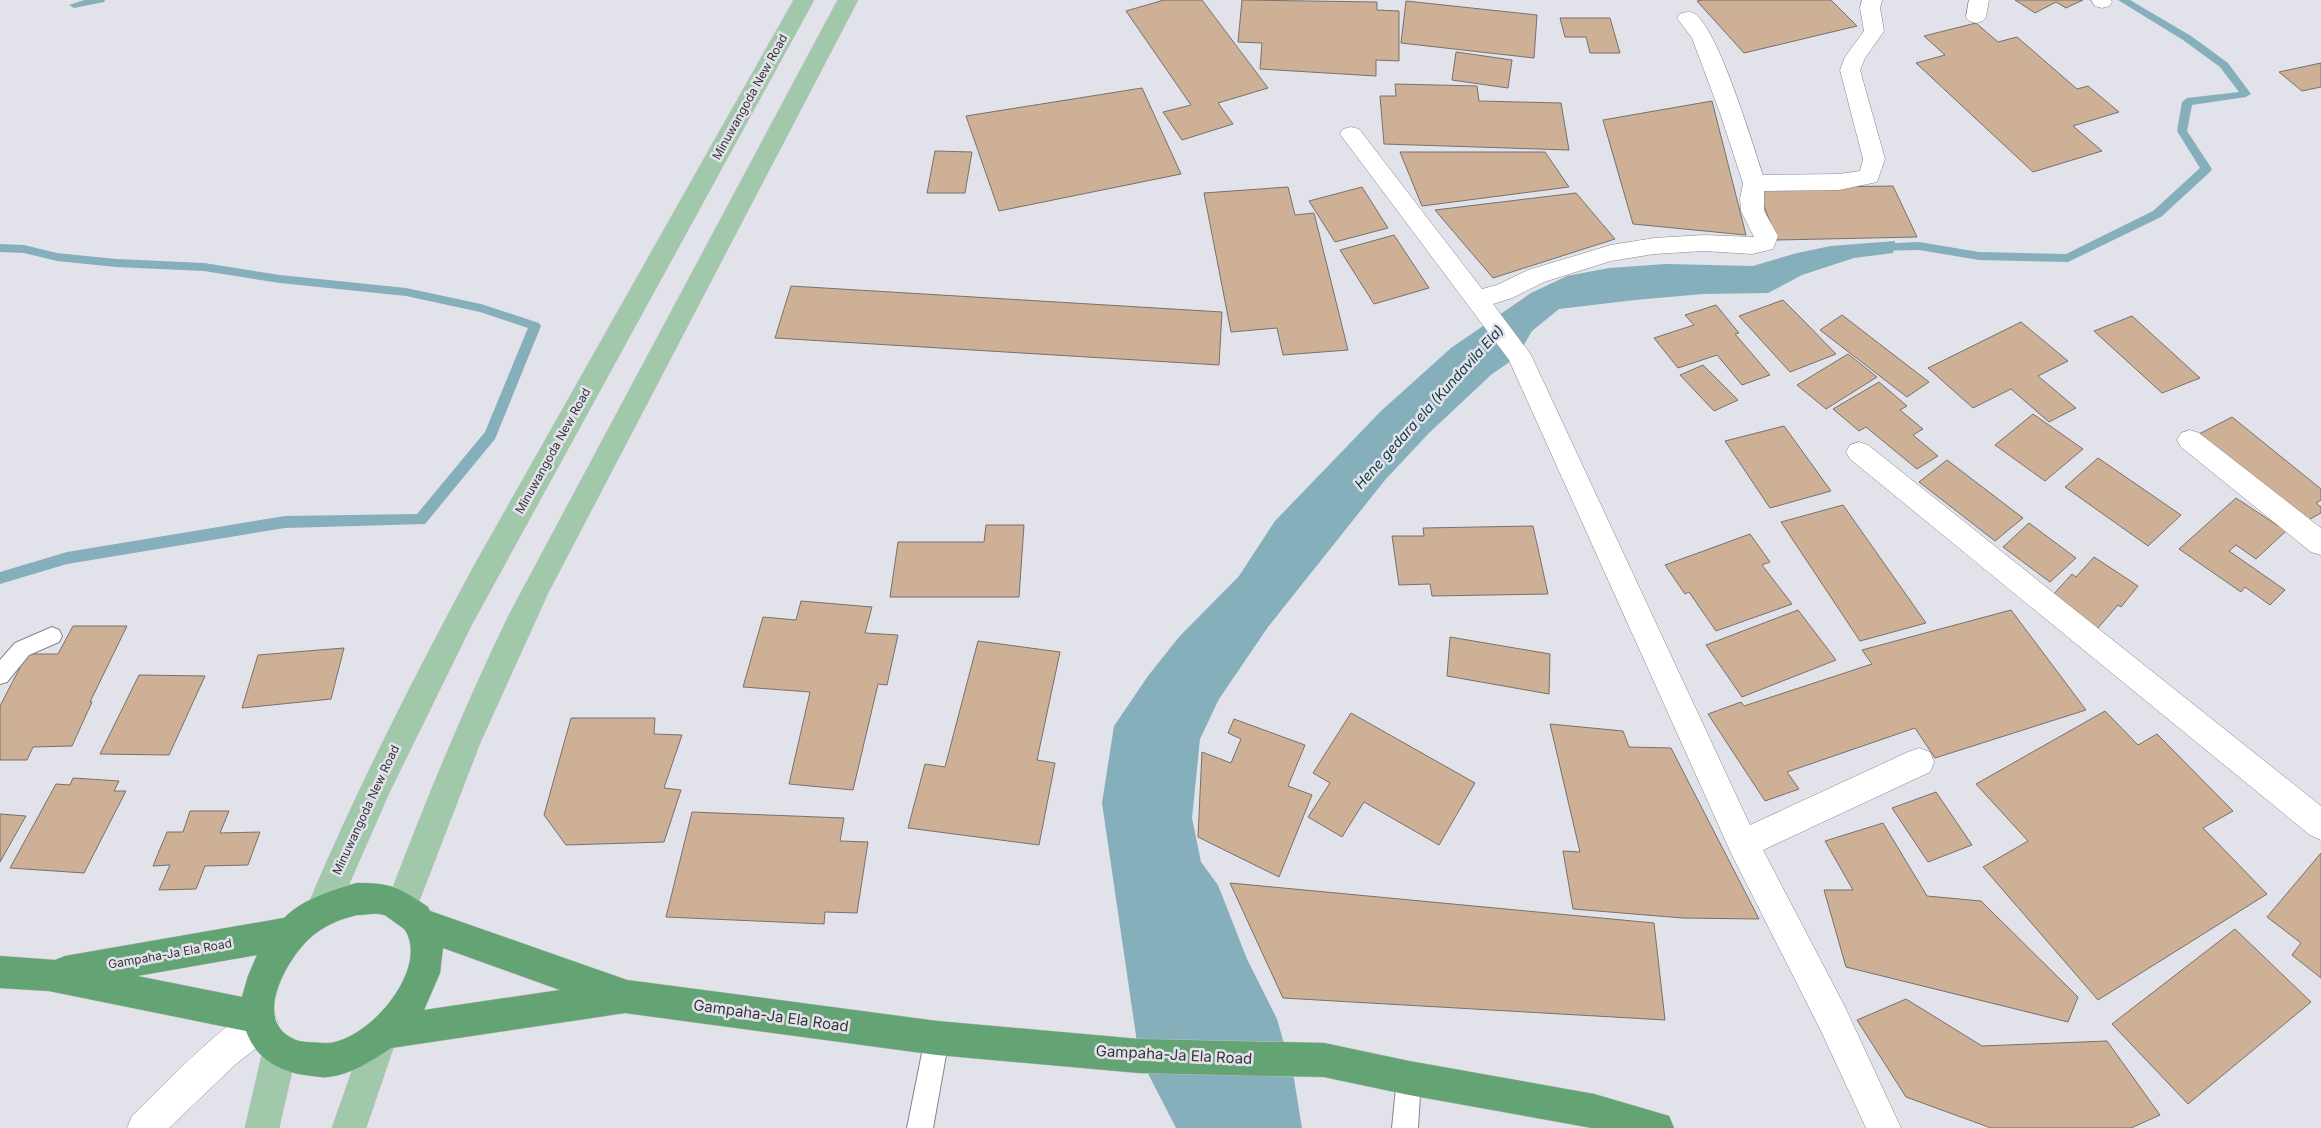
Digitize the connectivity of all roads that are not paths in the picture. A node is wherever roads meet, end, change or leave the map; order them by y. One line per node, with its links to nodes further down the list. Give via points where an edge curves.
1 (804, 0): 16 (main road, Minuwangoda New Road, via 457,625 413,709)
2 (848, 0): 17 (main road, via 498,665 454,767)
3 (1872, 0): 6 (street, via 1870,8 1874,31 1855,57 1850,70 1874,159 1869,177 1839,182)
4 (1687, 18): 6 (street, via 1702,36)
5 (1351, 134): 7 (street)
6 (1754, 183): 7 (street, via 1749,202 1756,222 1766,236 1765,243 1752,246 1696,243 1654,246 1611,254 1536,276)
7 (1483, 307): 15 (street, via 1519,355)
8 (2190, 440): 10 (street)
9 (1859, 452): 14 (street)
10 (2321, 544)
11 (52, 636): 12 (lane, via 22,649)
12 (0, 675)
13 (1919, 762): 15 (street)
14 (2321, 825)
15 (1743, 844): 32 (street, via 1833,1019)
16 (321, 912): 17 (highway, via 357,899 385,900); 18 (highway)
17 (410, 915): 21 (highway, Gampaha-Ja Ela Road); 23 (highway, via 424,934 427,952 424,972 409,1008)
18 (292, 933): 20 (highway, Gampaha-Ja Ela Road); 22 (highway, via 275,952 264,974 259,996)
19 (0, 972): 20 (highway, Gampaha-Ja Ela Road)
20 (49, 975): 22 (highway, Gampaha-Ja Ela Road)
21 (627, 997): 23 (highway, Gampaha-Ja Ela Road); 24 (highway, Gampaha-Ja Ela Road)
22 (267, 1030): 23 (highway, via 297,1058 327,1060 358,1051); 26 (street, via 224,1052); 27 (main road)
23 (383, 1035): 28 (main road)
24 (937, 1038): 25 (highway, Gampaha-Ja Ela Road, via 1139,1056 1324,1060); 29 (lane)
25 (1409, 1078): 30 (lane); 31 (highway, Gampaha-Ja Ela Road, via 1594,1111)
26 (144, 1128)
27 (262, 1128)
28 (350, 1128)
29 (920, 1128)
30 (1405, 1128)
31 (1656, 1128)
32 (1884, 1128)

